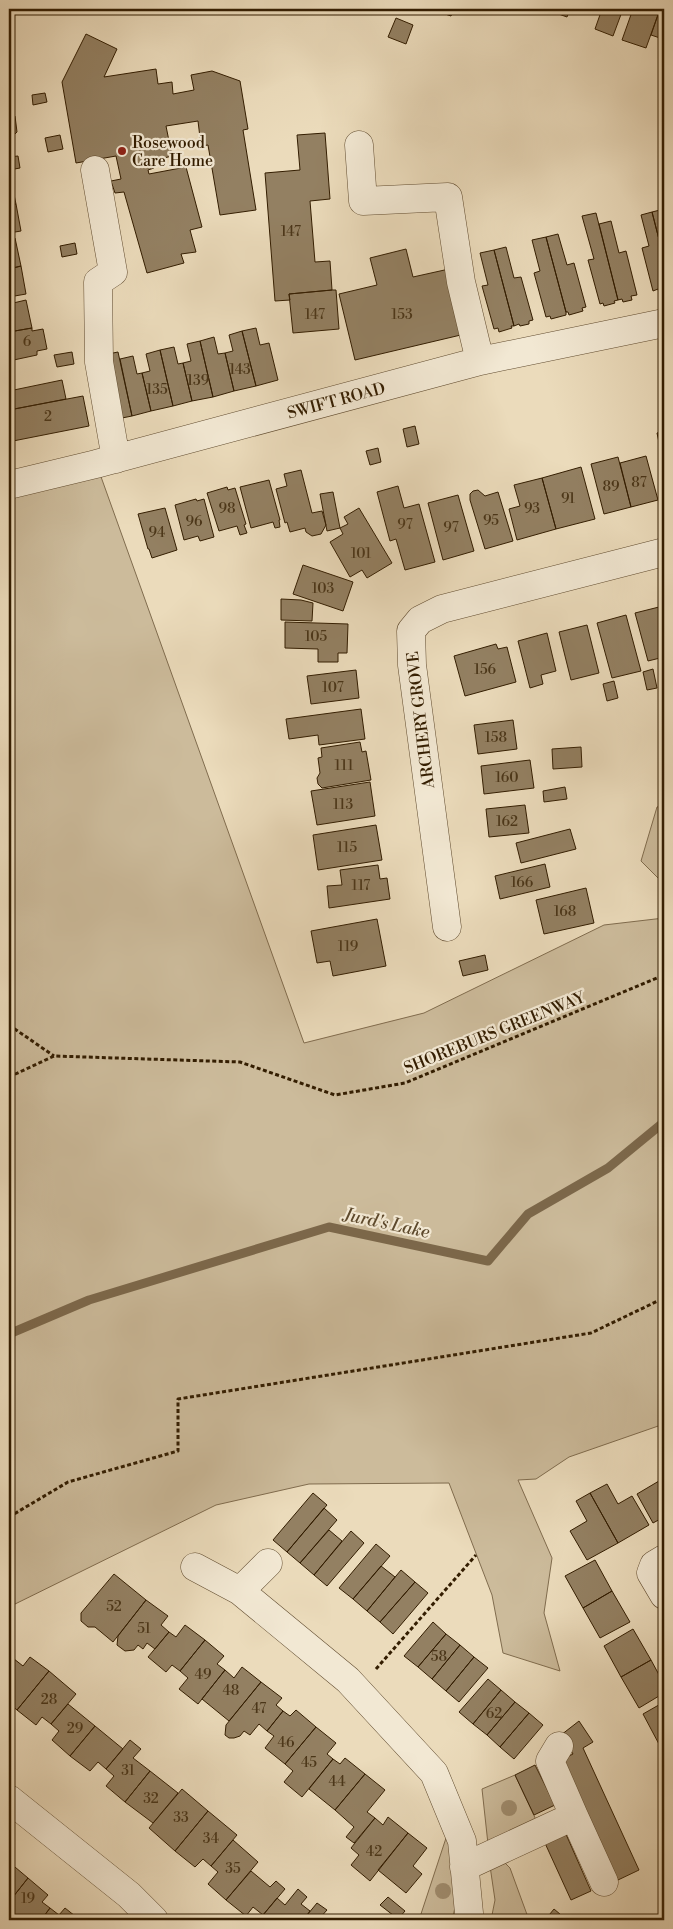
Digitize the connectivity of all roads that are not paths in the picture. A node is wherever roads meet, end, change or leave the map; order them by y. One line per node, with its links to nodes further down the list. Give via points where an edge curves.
1 (359, 145): 4 (street, via 363,201 448,197 461,282)
2 (95, 170): 5 (street, via 113,272 98,282 99,362)
3 (664, 323): 4 (street, SWIFT ROAD)
4 (480, 361): 5 (street, SWIFT ROAD)
5 (116, 459): 6 (street, SWIFT ROAD)
6 (9, 485)
7 (664, 552): 8 (street, ARCHERY GROVE, via 442,609 420,620 411,631 412,665)
8 (447, 927)
9 (664, 1559): 13 (street, via 654,1565 651,1573)
10 (268, 1562): 12 (street)
11 (194, 1568): 12 (street)
12 (240, 1591): 17 (street, via 348,1680 434,1773 462,1841)
13 (664, 1596)
14 (559, 1746): 16 (street, via 550,1761)
15 (9, 1799): 19 (street, via 130,1895)
16 (574, 1816): 17 (street); 18 (street)
17 (464, 1867): 20 (street)
18 (604, 1882)
19 (154, 1920)
20 (468, 1920)

